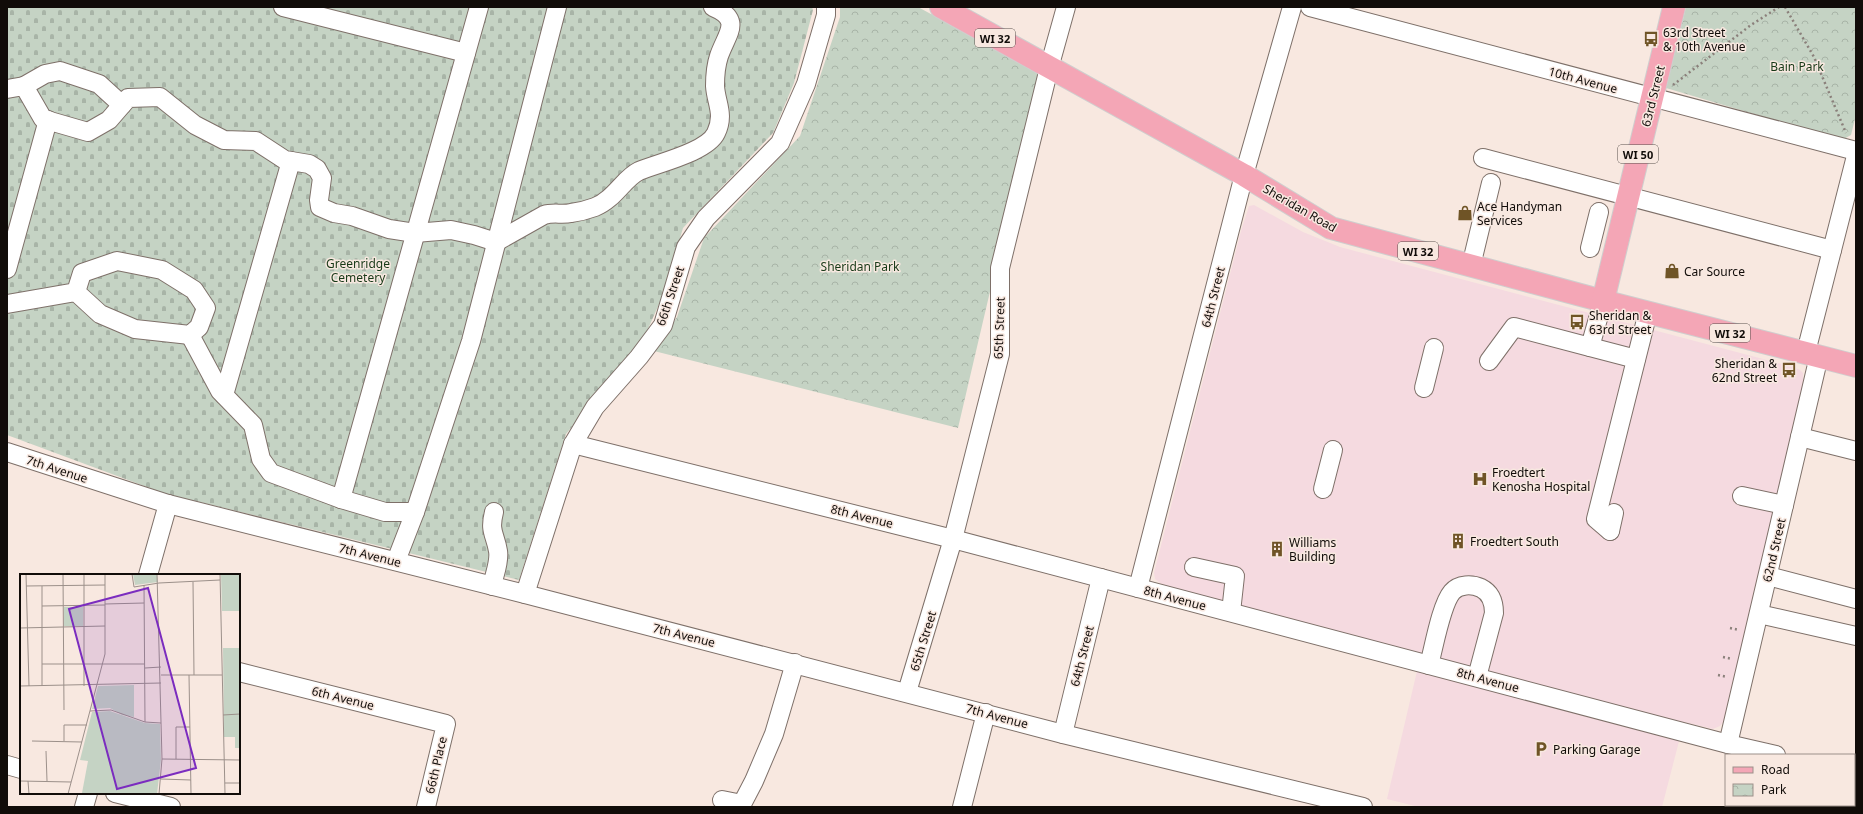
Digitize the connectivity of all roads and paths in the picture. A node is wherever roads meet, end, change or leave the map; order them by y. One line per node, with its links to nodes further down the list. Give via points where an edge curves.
1 (282, 7): 13 (street)
2 (479, 7): 13 (street)
3 (558, 7): 30 (street)
4 (713, 7): 30 (street, via 728,16 731,23 717,62 715,86 721,114 716,134 696,150 637,172 610,199 596,206 572,213 544,215)
5 (826, 7): 49 (street, 66th Street, via 826,15 806,84 780,143 706,218 686,247 663,325 595,408)
6 (941, 7): 14 (main road, Sheridan Road / WI 32)
7 (1066, 7): 14 (street, 65th Street)
8 (1292, 7): 25 (street, 64th Street)
9 (1310, 7): 17 (street, 10th Avenue)
10 (1674, 7): 17 (main road, 63rd Street / WI 50)
11 (1779, 7): 15 (path, via 1751,25)
12 (1786, 7): 20 (path, via 1814,57)
13 (466, 53): 29 (street)
14 (1049, 68): 25 (main road, Sheridan Road / WI 32); 61 (street, 65th Street, via 1000,268 1000,354)
15 (1671, 87)
16 (15, 88): 18 (street, via 45,74 60,71 99,84); 19 (street, via 43,119)
17 (1652, 98): 21 (street, 10th Avenue); 27 (main road, 63rd Street / WI 50)
18 (122, 105): 19 (street, via 109,120 88,132); 24 (street, via 128,98 160,97 196,125 224,140 256,141 285,160)
19 (48, 120): 34 (street)
20 (1846, 134)
21 (1856, 152)
22 (1856, 156): 32 (street, 62nd Street)
23 (1483, 158): 27 (street)
24 (291, 161): 29 (street, via 309,164 317,169 322,178 320,207 334,214 366,219 389,229); 47 (street)
25 (1244, 175): 33 (main road, Sheridan Road / WI 32, via 1331,228); 68 (street, 64th Street)
26 (1490, 183): 33 (street)
27 (1628, 197): 32 (street); 36 (main road, 63rd Street / WI 50)
28 (1599, 212): 31 (street)
29 (415, 233): 30 (street, via 452,230); 55 (street)
30 (496, 242): 58 (street, via 471,341)
31 (1590, 248)
32 (1832, 250): 42 (street, 62nd Street)
33 (1471, 266): 36 (main road, Sheridan Road / WI 32)
34 (7, 269)
35 (76, 292): 37 (street); 39 (street, via 100,314 135,329); 39 (street, via 82,272 117,261 162,270 194,290 206,308 199,327)
36 (1603, 301): 38 (main road, Sheridan Road / WI 32); 40 (street)
37 (7, 304)
38 (1648, 312): 42 (main road, Sheridan Road / WI 32); 43 (street)
39 (190, 334): 47 (street)
40 (1590, 347): 43 (street); 44 (street, via 1514,327)
41 (1434, 348): 46 (street)
42 (1813, 354): 45 (main road, Sheridan Road / WI 32); 48 (street, 62nd Street)
43 (1636, 359): 60 (street, via 1596,519 1610,531)
44 (1489, 361)
45 (1856, 366)
46 (1424, 388)
47 (224, 396): 55 (street, via 253,425 261,459 270,473)
48 (1800, 438): 51 (street); 57 (street, 62nd Street)
49 (573, 444): 61 (street, 8th Avenue); 69 (street, 66th Street)
50 (1333, 450): 53 (street)
51 (1856, 451)
52 (7, 452): 56 (street, 7th Avenue)
53 (1323, 489)
54 (1742, 496): 57 (street)
55 (341, 499): 58 (street, via 385,512)
56 (168, 504): 62 (street, 7th Avenue); 64 (street)
57 (1784, 505): 65 (street, 62nd Street)
58 (415, 512): 62 (street)
59 (494, 512): 67 (street, via 491,523 498,552)
60 (1614, 513)
61 (953, 539): 66 (street, 8th Avenue); 84 (street, 65th Street)
62 (396, 561): 67 (street, 7th Avenue)
63 (1194, 567): 71 (street, via 1235,576)
64 (148, 574)
65 (1768, 576): 70 (street); 72 (street, 62nd Street)
66 (1101, 578): 68 (street, 8th Avenue); 87 (street, 64th Street)
67 (492, 586): 69 (street, 7th Avenue)
68 (1138, 588): 71 (street, 8th Avenue)
69 (525, 594): 78 (street, 7th Avenue)
70 (1856, 598)
71 (1231, 612): 79 (street, 8th Avenue)
72 (1759, 614): 75 (street); 88 (street, 62nd Street)
73 (1730, 628): 74 (path)
74 (1741, 631)
75 (1856, 636)
76 (1723, 657): 77 (path)
77 (1734, 660)
78 (795, 663): 84 (street, 7th Avenue); 94 (street, via 774,734 742,804)
79 (1429, 665): 82 (street, 8th Avenue); 82 (street, via 1446,602 1453,591 1464,585 1474,586 1490,595 1494,604 1494,613)
80 (240, 672): 86 (street, 6th Avenue)
81 (1718, 675): 83 (path)
82 (1477, 678): 88 (street, 8th Avenue)
83 (1730, 678)
84 (907, 692): 85 (street, 7th Avenue)
85 (986, 713): 87 (street, 7th Avenue); 98 (street)
86 (446, 724): 97 (street, 66th Place)
87 (1063, 734): 99 (street, 7th Avenue)
88 (1728, 744): 89 (street, 8th Avenue)
89 (1772, 754)
90 (7, 765): 91 (street)
91 (20, 769)
92 (88, 794): 95 (street)
93 (119, 794): 96 (street)
94 (722, 800)
95 (84, 807)
96 (171, 807)
97 (426, 807)
98 (962, 807)
99 (1363, 807)

